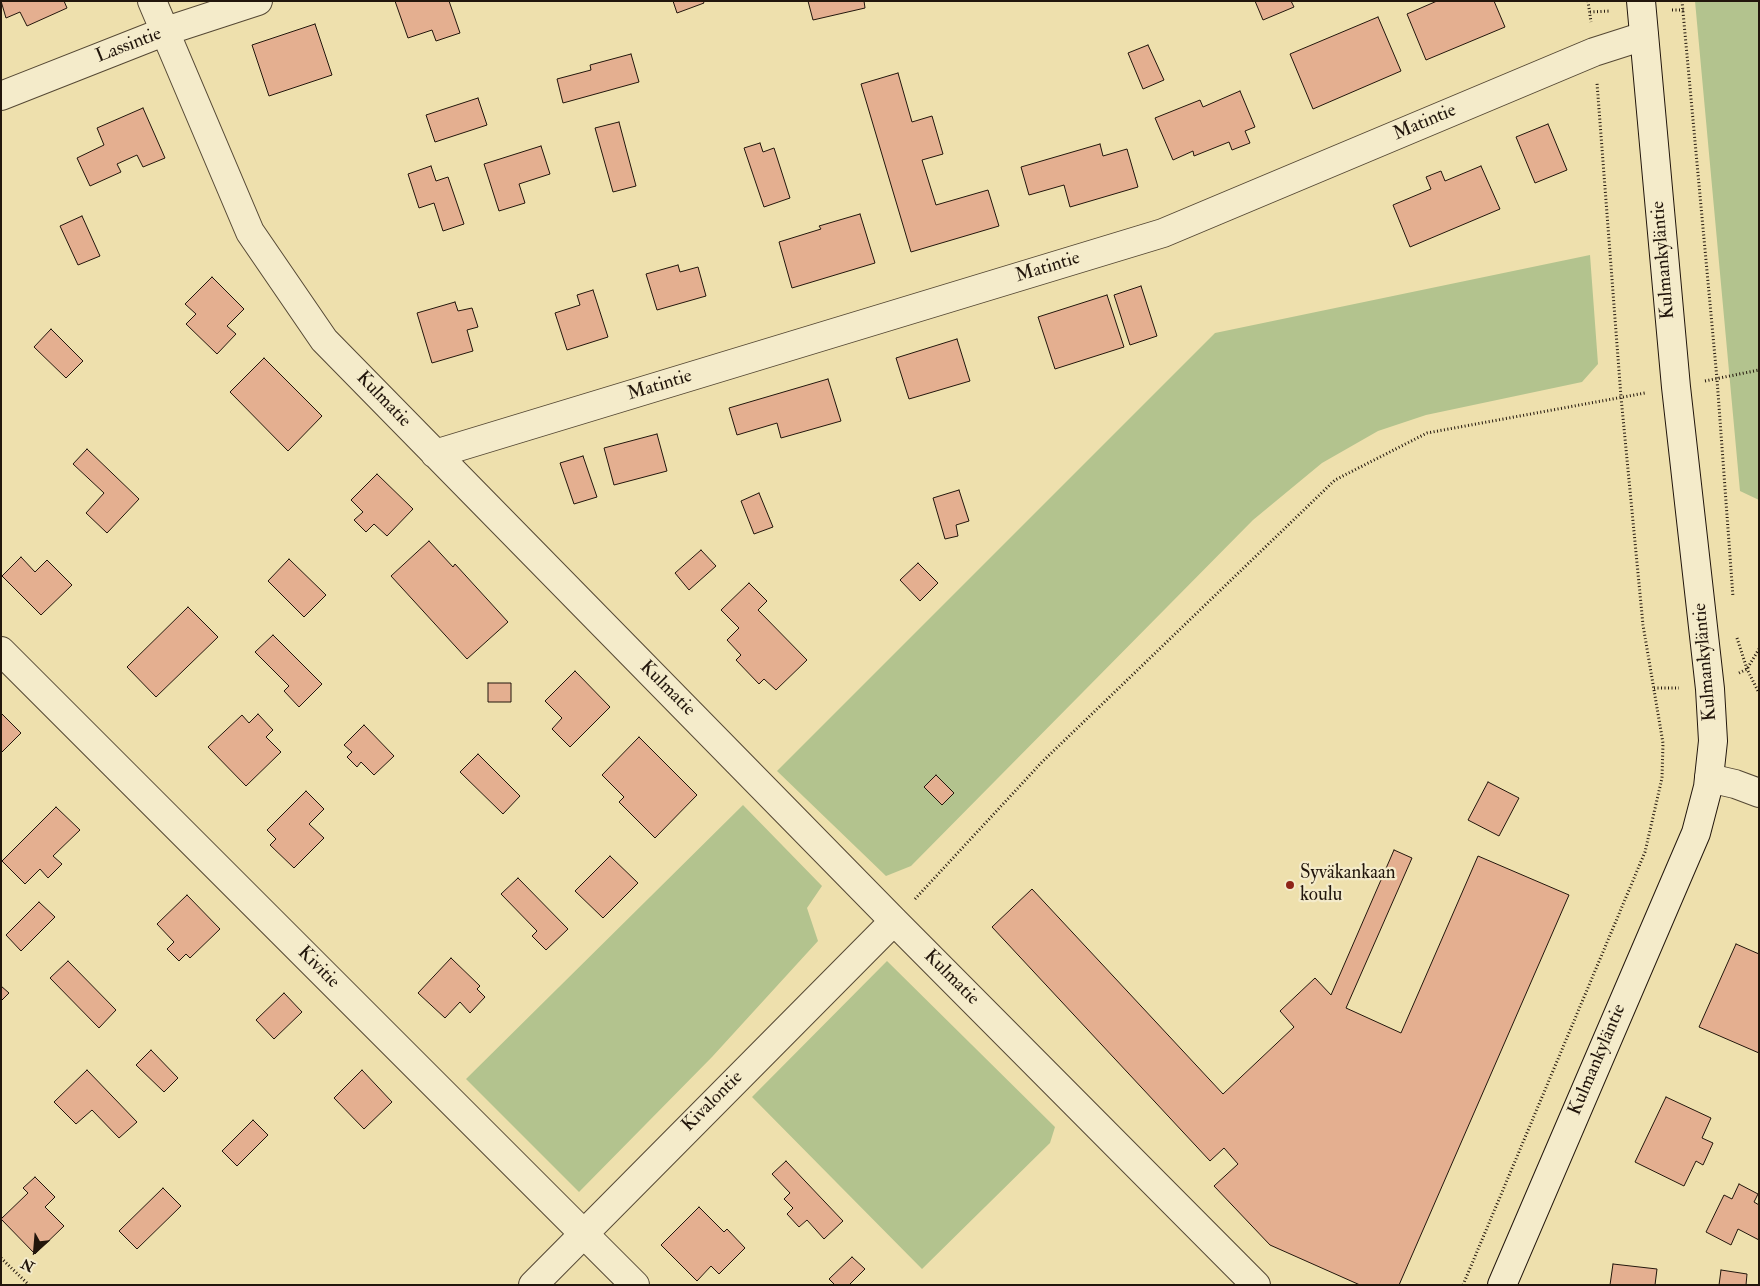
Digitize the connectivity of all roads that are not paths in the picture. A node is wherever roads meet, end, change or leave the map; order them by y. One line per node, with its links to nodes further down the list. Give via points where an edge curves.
1 (152, 1): 4 (street, Kulmatie)
2 (258, 1): 4 (street, Lassintie)
3 (1641, 1): 5 (street, Kulmankyläntie)
4 (166, 31): 6 (street, Lassintie); 7 (street, Kulmatie, via 250,232 324,340)
5 (1644, 36): 7 (street, Matintie, via 1594,52 1163,233); 9 (street, Kulmankyläntie, via 1676,388 1710,689 1713,741)
6 (1, 96)
7 (435, 454): 11 (street, Kulmatie)
8 (1, 651): 12 (street, Kivitie)
9 (1709, 778): 10 (street); 16 (street, Kulmankyläntie, via 1696,833)
10 (1759, 793)
11 (894, 921): 12 (street, Kivalontie); 15 (street, Kulmatie)
12 (583, 1233): 13 (street, Kivalontie); 14 (street, Kivitie)
13 (533, 1285)
14 (635, 1285)
15 (1256, 1285)
16 (1502, 1285)

